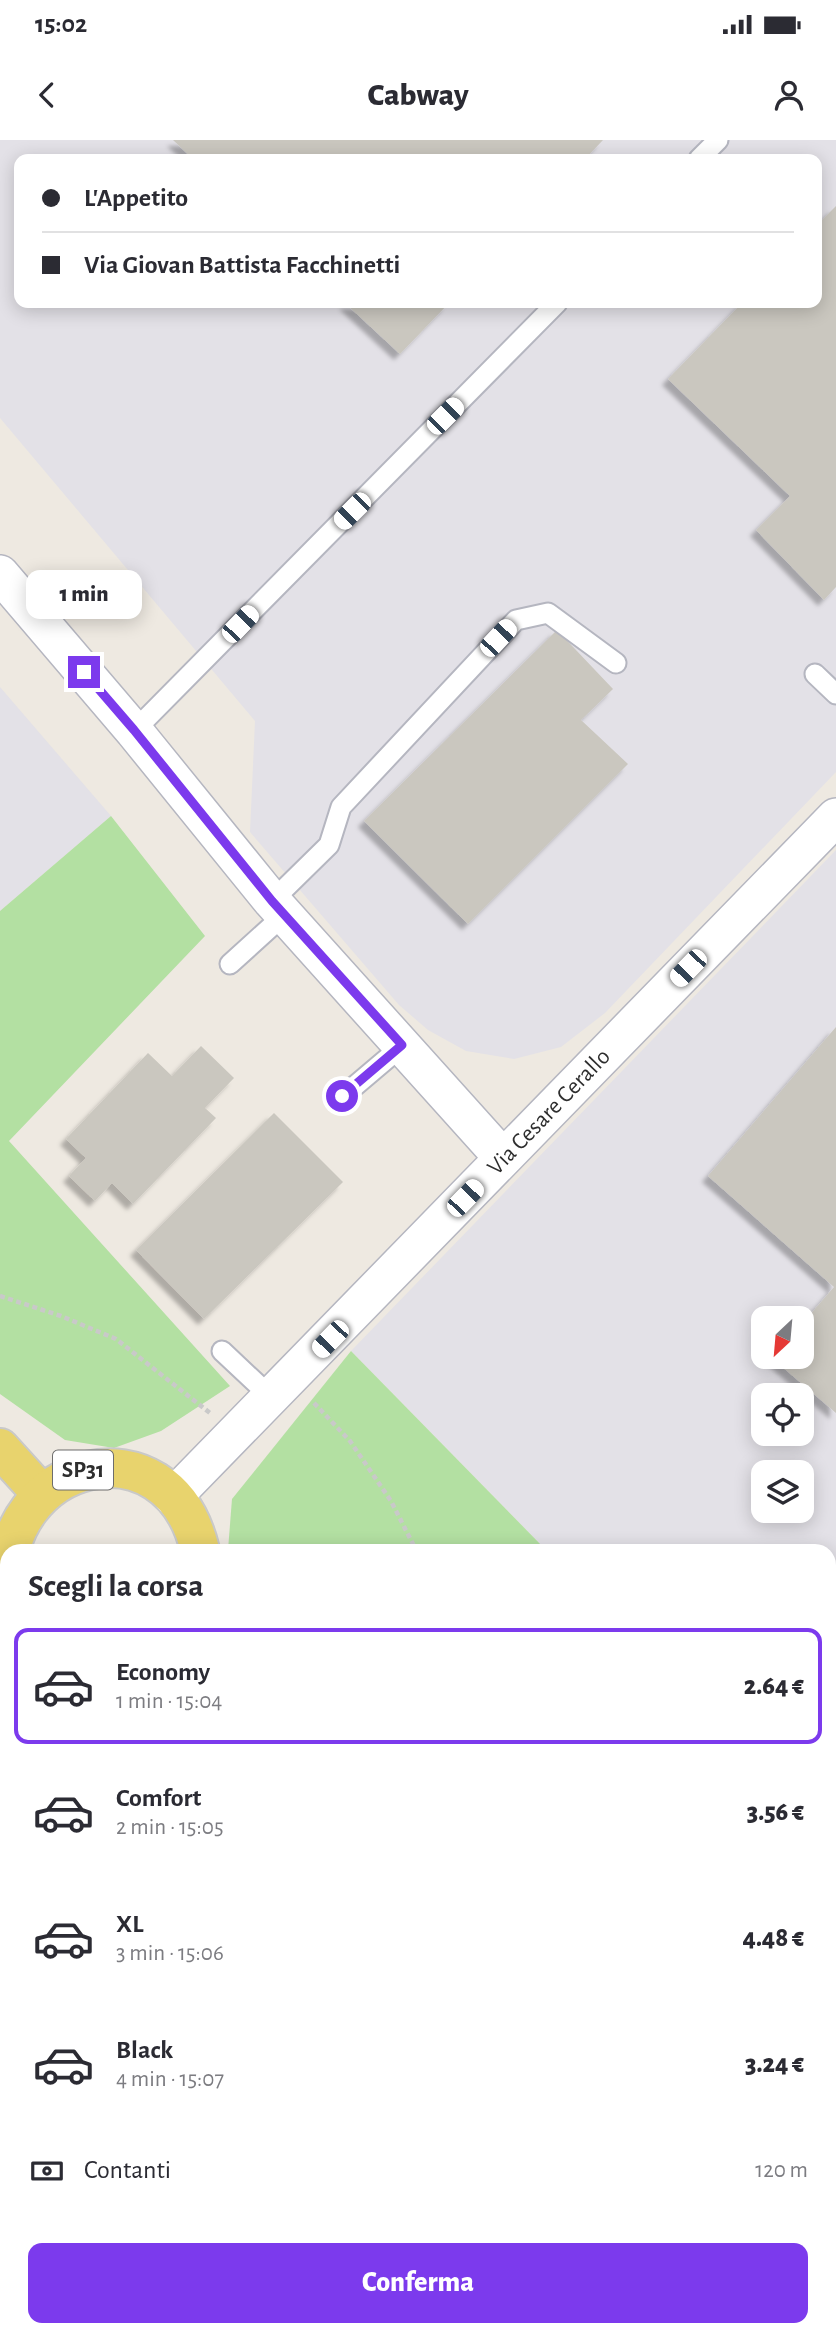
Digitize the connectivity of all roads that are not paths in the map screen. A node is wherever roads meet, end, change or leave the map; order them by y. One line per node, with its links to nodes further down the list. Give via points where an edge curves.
1 (718, 140): 2 (lane)
2 (704, 154)
3 (552, 308): 8 (lane)
4 (0, 575): 8 (street)
5 (616, 663): 10 (lane, via 548,613 516,620 341,807 330,845)
6 (815, 674): 7 (lane)
7 (836, 694)
8 (134, 730): 10 (street)
9 (836, 817): 14 (street, Via Cesare Cerallo)
10 (278, 908): 11 (lane); 12 (street)
11 (230, 964)
12 (402, 1045): 13 (lane); 14 (street)
13 (342, 1096)
14 (503, 1158): 16 (street, Via Cesare Cerallo)
15 (222, 1351): 16 (lane)
16 (281, 1388): 19 (street, Via Cesare Cerallo)
17 (0, 1448): 18 (main road, SP31)
18 (39, 1491): 19 (main road, SP31, via 76,1471 97,1468 138,1474); 20 (main road, SP31, via 24,1506)
19 (173, 1497): 21 (main road, SP31)
20 (6, 1544)
21 (199, 1544)

